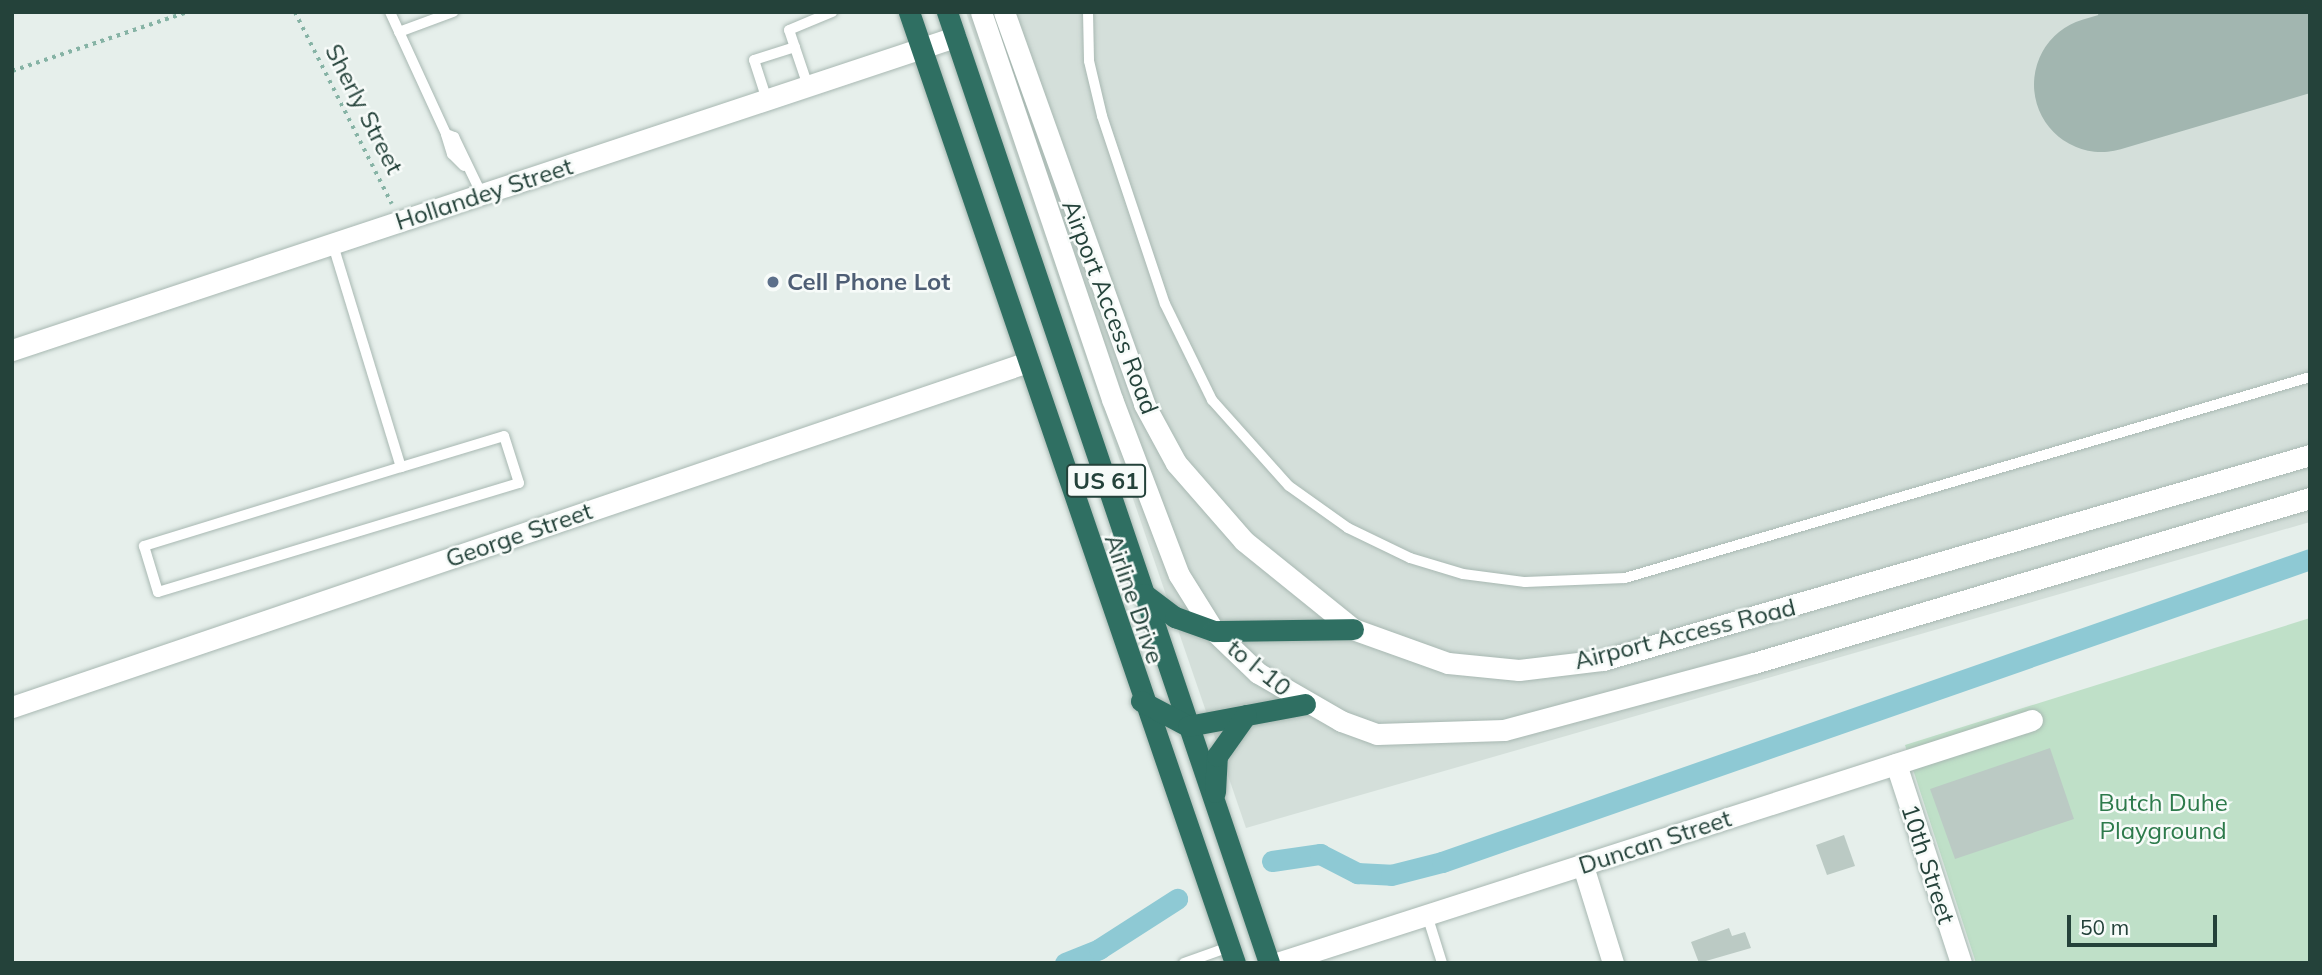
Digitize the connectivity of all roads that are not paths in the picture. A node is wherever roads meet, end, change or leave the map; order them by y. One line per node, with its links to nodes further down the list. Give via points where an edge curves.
1 (390, 12): 9 (lane)
2 (453, 12): 9 (lane)
3 (832, 12): 11 (lane, via 789,30)
4 (909, 12): 12 (highway, Airline Drive / US 61)
5 (947, 12): 10 (highway, Airline Drive / US 61)
6 (981, 12): 25 (street, Airport Access Road, via 1121,424 1179,575)
7 (1004, 12): 24 (street, Airport Access Road, via 1144,404 1176,463 1244,541)
8 (1088, 12): 19 (lane, via 1089,61 1102,116 1165,304 1212,400 1289,486 1348,528 1410,558 1463,574 1564,583 1625,578)
9 (399, 32): 15 (lane, via 446,134 454,136 464,166)
10 (956, 37): 12 (street, Hollandey Street); 23 (highway, Airline Drive / US 61)
11 (794, 47): 13 (lane); 14 (lane, via 754,60)
12 (922, 48): 13 (street, Hollandey Street); 18 (highway, Airline Drive / US 61)
13 (808, 86): 14 (street, Hollandey Street)
14 (767, 100): 15 (street, Hollandey Street)
15 (482, 195): 16 (street, Hollandey Street)
16 (333, 245): 17 (street, Hollandey Street); 21 (lane)
17 (12, 350)
18 (1026, 363): 26 (highway, Airline Drive / US 61); 28 (street, George Street)
19 (2310, 377)
20 (2310, 455): 24 (street, Airport Access Road, via 1603,660 1519,670 1448,663)
21 (401, 467): 21 (lane, via 144,545 158,592 519,483 504,436)
22 (2310, 498): 27 (street, Airport Access Road, via 1754,663 1504,730 1377,734)
23 (1144, 594): 25 (highway, via 1175,617); 31 (highway, Airline Drive / US 61)
24 (1353, 629): 25 (highway)
25 (1214, 631): 27 (street, to I-10, via 1258,673)
26 (1141, 701): 31 (highway); 36 (highway, Airline Drive / US 61)
27 (1306, 704): 29 (highway)
28 (12, 707)
29 (1246, 715): 31 (highway); 33 (highway, via 1217,756)
30 (2032, 720): 32 (street, Duncan Street)
31 (1188, 726): 33 (highway, Airline Drive / US 61)
32 (1896, 764): 34 (street, Duncan Street); 42 (street, 10th Street)
33 (1215, 805): 38 (highway, Airline Drive / US 61)
34 (1583, 866): 35 (street, Duncan Street); 41 (street)
35 (1427, 915): 39 (street, Duncan Street); 40 (lane)
36 (1232, 955): 37 (lane)
37 (1184, 963)
38 (1269, 963)
39 (1277, 963)
40 (1442, 963)
41 (1613, 963)
42 (1961, 963)

